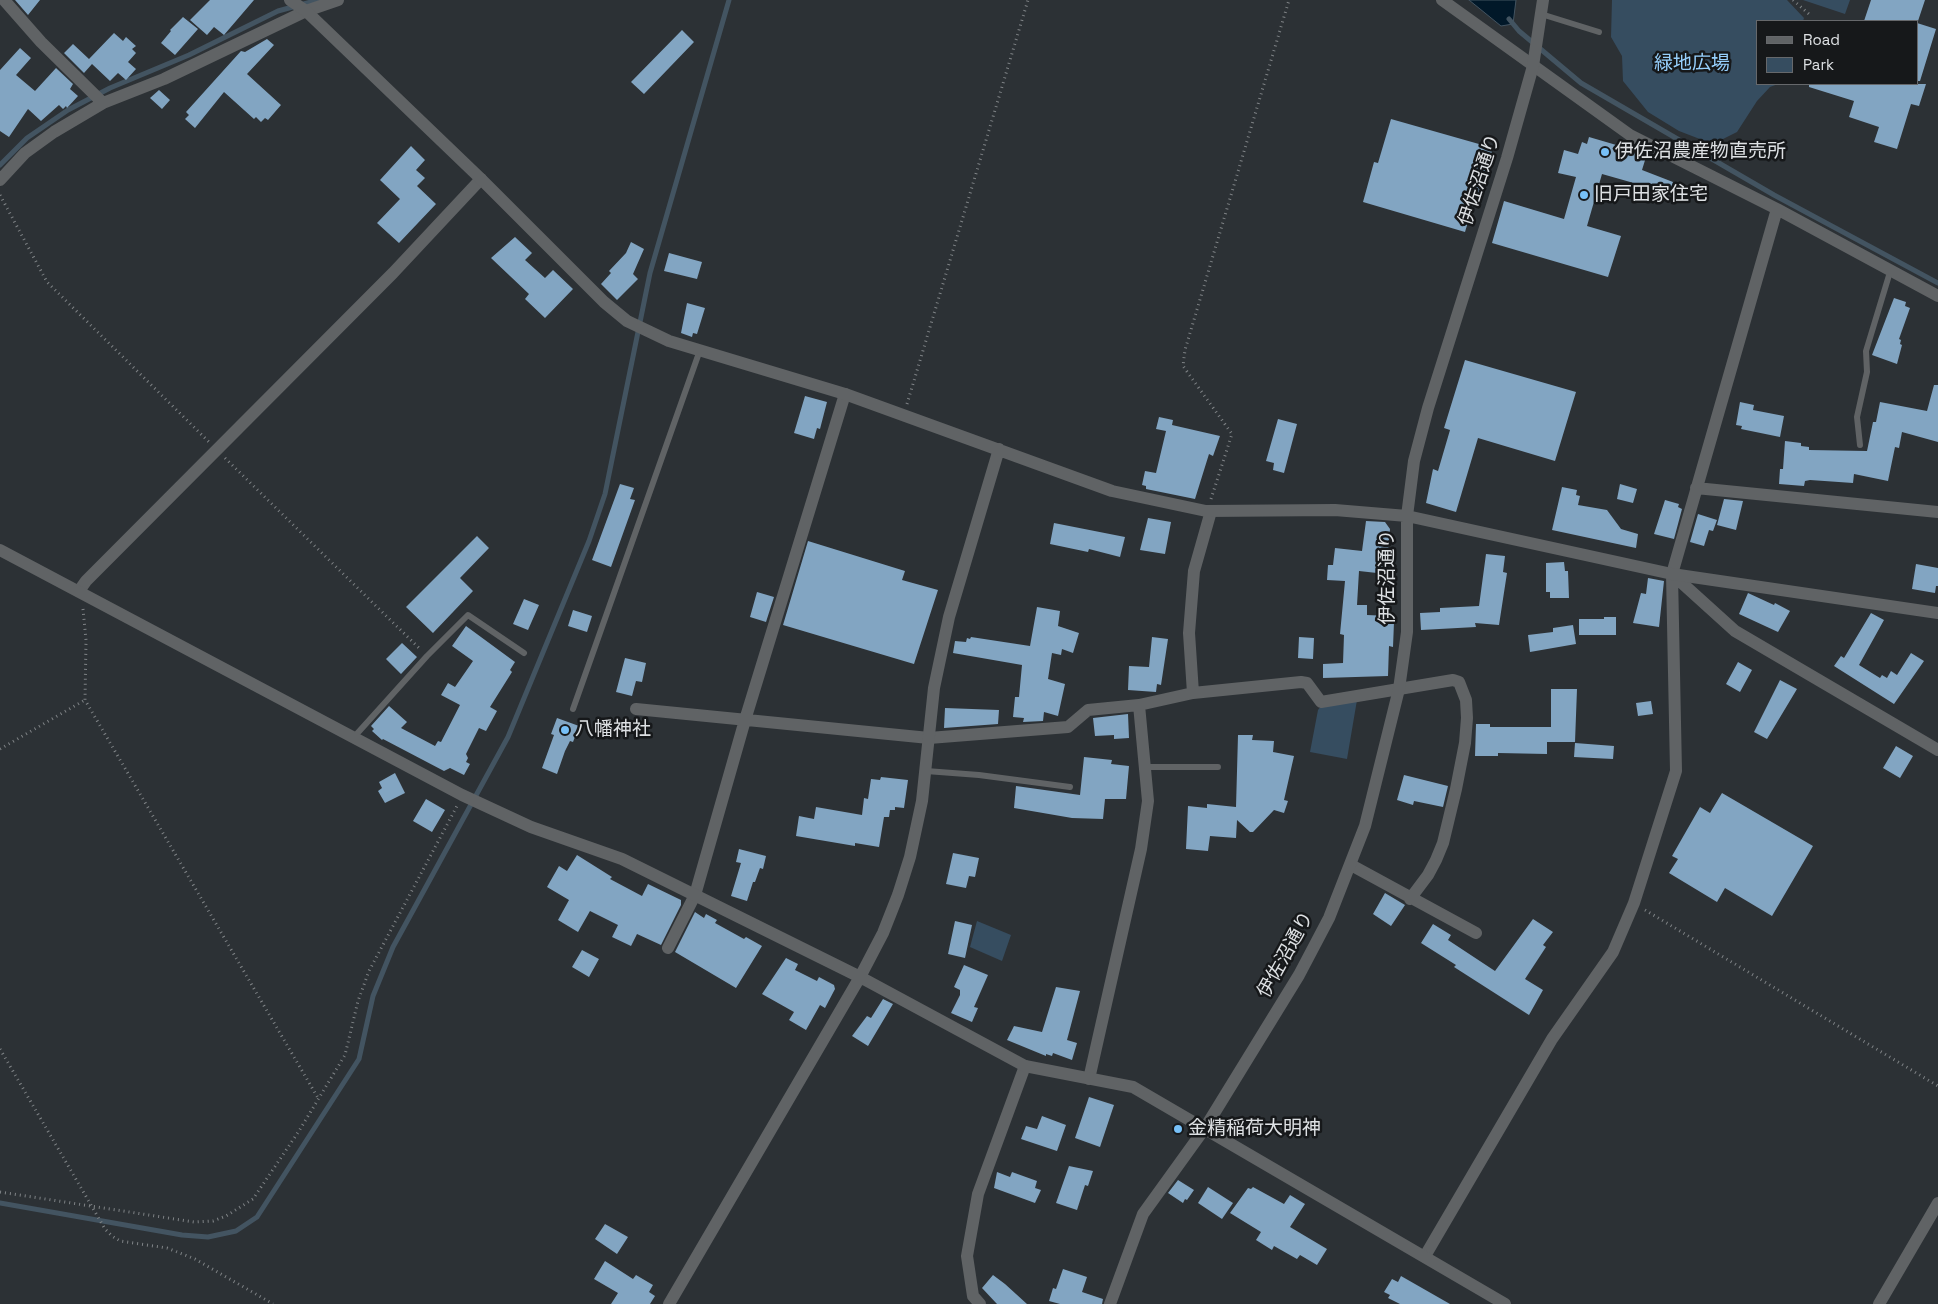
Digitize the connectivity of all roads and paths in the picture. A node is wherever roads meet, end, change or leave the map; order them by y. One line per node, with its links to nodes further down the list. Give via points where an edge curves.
1 (4, 0): 14 (street)
2 (290, 0): 9 (street)
3 (338, 0): 9 (street)
4 (1028, 0): 23 (path)
5 (1289, 0): 28 (path, via 1185,350 1183,366 1232,434)
6 (1442, 0): 13 (street)
7 (1542, 0): 10 (street, 伊佐沼通り)
8 (1793, 0): 11 (path)
9 (306, 11): 14 (street, via 164,79); 15 (street)
10 (1540, 14): 12 (lane); 13 (street, 伊佐沼通り)
11 (1810, 15)
12 (1599, 32)
13 (1533, 66): 18 (street, via 1630,135); 30 (street, 伊佐沼通り, via 1428,408 1414,461)
14 (103, 103): 16 (street, via 25,153)
15 (482, 179): 21 (street, via 604,302 627,321); 26 (street)
16 (0, 180)
17 (0, 195): 26 (path, via 47,282)
18 (1777, 209): 19 (street); 27 (street)
19 (1890, 272): 20 (street); 24 (lane, via 1866,351 1867,372 1857,417)
20 (1938, 296)
21 (700, 350): 22 (street); 41 (lane)
22 (845, 394): 23 (street); 43 (street)
23 (904, 417): 25 (street)
24 (1860, 444)
25 (999, 449): 28 (street, via 1112,491); 45 (street, via 949,617 934,688)
26 (218, 450): 33 (street, via 86,581); 36 (path)
27 (1696, 488): 29 (street); 32 (street)
28 (1208, 511): 30 (street, via 1334,510); 38 (street, via 1194,571 1189,633)
29 (1938, 512)
30 (1407, 516): 32 (street); 37 (street, 伊佐沼通り, via 1407,632)
31 (0, 550): 33 (street)
32 (1672, 574): 34 (street); 47 (street, via 1735,631); 56 (street, via 1676,771)
33 (79, 592): 39 (path, via 86,640); 44 (street)
34 (1938, 613)
35 (524, 652): 36 (lane, via 468,615)
36 (427, 656): 44 (lane)
37 (1399, 689): 38 (street, via 1321,702 1307,683 1301,682); 53 (street, 伊佐沼通り, via 1365,826); 55 (street, via 1453,680 1460,682 1466,700 1466,743 1443,844 1428,875)
38 (1193, 693): 40 (street)
39 (85, 700): 46 (path); 64 (path)
40 (1139, 705): 45 (street, via 1088,710 1068,727); 48 (street)
41 (573, 709)
42 (636, 709): 43 (street)
43 (745, 720): 45 (street); 54 (street)
44 (354, 737): 52 (street)
45 (929, 738): 50 (street)
46 (0, 749)
47 (1938, 750)
48 (1144, 767): 49 (lane); 62 (street, via 1148,801 1141,850)
49 (1218, 767)
50 (926, 771): 51 (lane); 59 (street, via 910,857 898,895)
51 (1070, 787)
52 (462, 795): 54 (street, via 531,827 622,859); 64 (path, via 369,971 345,1055)
53 (1351, 865): 55 (street); 65 (street, 伊佐沼通り, via 1329,918 1299,975)
54 (695, 895): 58 (street); 59 (street)
55 (1410, 899): 57 (street)
56 (1634, 903): 63 (path); 69 (street, via 1613,952 1552,1039)
57 (1476, 934)
58 (668, 948)
59 (860, 977): 61 (street); 71 (street)
60 (0, 1049): 68 (path)
61 (1025, 1066): 62 (street); 72 (street, via 977,1201 967,1256 973,1296)
62 (1089, 1079): 65 (street, via 1133,1087)
63 (1938, 1086)
64 (318, 1098): 68 (path, via 253,1199 226,1216 213,1221 194,1222)
65 (1204, 1128): 69 (street); 73 (street, 伊佐沼通り, via 1143,1214)
66 (0, 1192): 68 (path)
67 (1938, 1203): 75 (street)
68 (92, 1206): 70 (path, via 105,1229 120,1241 167,1248 195,1259)
69 (1425, 1256): 74 (street)
70 (273, 1304)
71 (669, 1304)
72 (980, 1304)
73 (1110, 1304)
74 (1505, 1304)
75 (1878, 1304)

